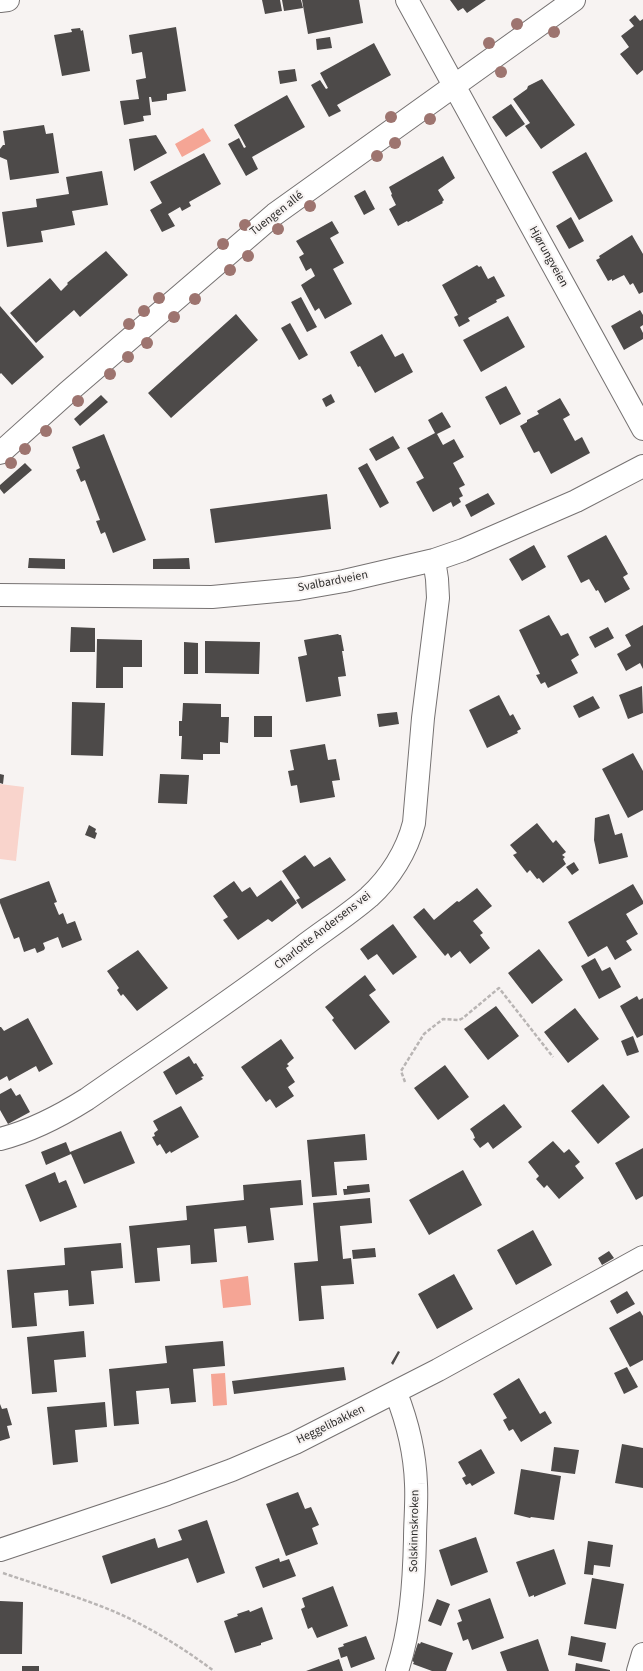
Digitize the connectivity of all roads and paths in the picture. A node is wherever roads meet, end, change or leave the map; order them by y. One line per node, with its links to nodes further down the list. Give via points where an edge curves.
1 (8, 0): 4 (street)
2 (407, 0): 5 (street, Hjørungveien)
3 (574, 0): 5 (street, Tuengen allé)
4 (0, 1)
5 (454, 85): 6 (street, Hjørungveien); 7 (street, Tuengen allé, via 275,214)
6 (643, 429)
7 (0, 453)
8 (643, 466): 9 (street, Svalbardveien, via 535,520)
9 (434, 560): 10 (street, Svalbardveien, via 344,581 258,594 182,597); 13 (street, Charlotte Andersens vei, via 438,598 423,718 414,823 411,835 392,871 369,897 233,998 87,1099 29,1130)
10 (0, 595)
11 (553, 1057): 12 (path, via 499,988 463,1018 443,1019 424,1034 401,1070)
12 (405, 1082)
13 (0, 1139)
14 (643, 1257): 15 (street, Heggelibakken)
15 (396, 1392): 16 (street, Heggelibakken, via 295,1443 232,1470); 20 (street, Solskinnskroken, via 404,1413 416,1483 414,1579 409,1620)
16 (0, 1550)
17 (0, 1572): 19 (path, via 123,1616 155,1632)
18 (643, 1654): 21 (street)
19 (214, 1671)
20 (397, 1671)
21 (638, 1671)

